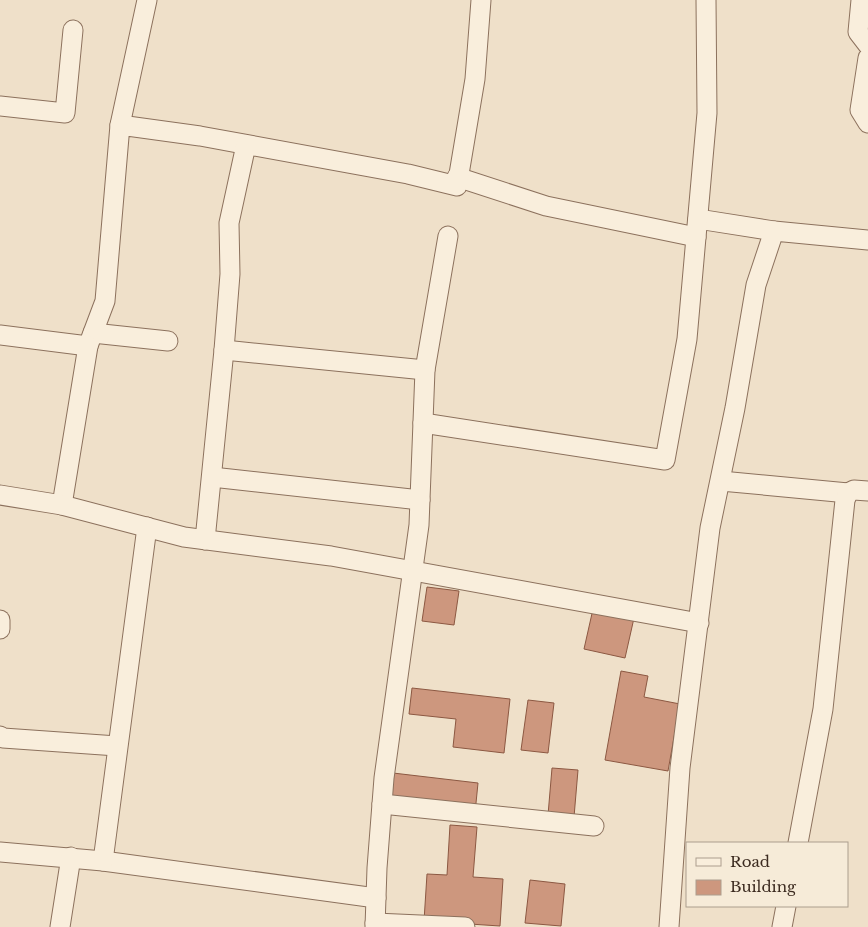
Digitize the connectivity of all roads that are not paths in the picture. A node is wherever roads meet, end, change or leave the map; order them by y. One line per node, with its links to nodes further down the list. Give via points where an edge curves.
1 (147, 0): 10 (street)
2 (481, 0): 12 (street, via 475,79)
3 (706, 0): 13 (street, via 707,113)
4 (861, 0): 6 (street, via 858,32)
5 (73, 30): 8 (street, via 65,113)
6 (868, 45)
7 (868, 58): 9 (street, via 860,110)
8 (0, 106)
9 (868, 123)
10 (120, 125): 11 (street); 18 (street, via 105,301)
11 (246, 144): 12 (street, via 457,186); 20 (street, via 229,223 230,274)
12 (457, 177): 13 (street, via 546,206)
13 (697, 228): 14 (street); 22 (street, via 687,339 665,460)
14 (774, 231): 16 (street); 24 (street, via 756,285)
15 (448, 236): 21 (street)
16 (868, 240)
17 (0, 335): 18 (street)
18 (90, 339): 19 (street); 29 (street)
19 (168, 341)
20 (224, 350): 21 (street); 23 (street)
21 (425, 370): 22 (street)
22 (423, 423): 28 (street)
23 (212, 477): 28 (street); 31 (street)
24 (721, 480): 26 (street); 34 (street, via 710,528)
25 (868, 491): 26 (street)
26 (848, 493): 40 (street, via 823,709)
27 (0, 494): 29 (street)
28 (420, 500): 32 (street)
29 (62, 505): 30 (street)
30 (147, 527): 31 (street); 37 (street)
31 (205, 540): 32 (street)
32 (413, 570): 34 (street); 38 (street)
33 (0, 620): 35 (street)
34 (699, 623): 49 (street, via 680,768)
35 (0, 629)
36 (0, 736): 37 (street)
37 (117, 746): 43 (street)
38 (382, 804): 39 (street); 44 (street)
39 (594, 826)
40 (798, 842)
41 (0, 852): 42 (street)
42 (71, 857): 43 (street); 47 (street)
43 (103, 861): 44 (street)
44 (376, 898): 46 (street)
45 (786, 907): 50 (street)
46 (375, 925): 48 (street)
47 (60, 927)
48 (465, 927)
49 (668, 927)
50 (782, 927)

